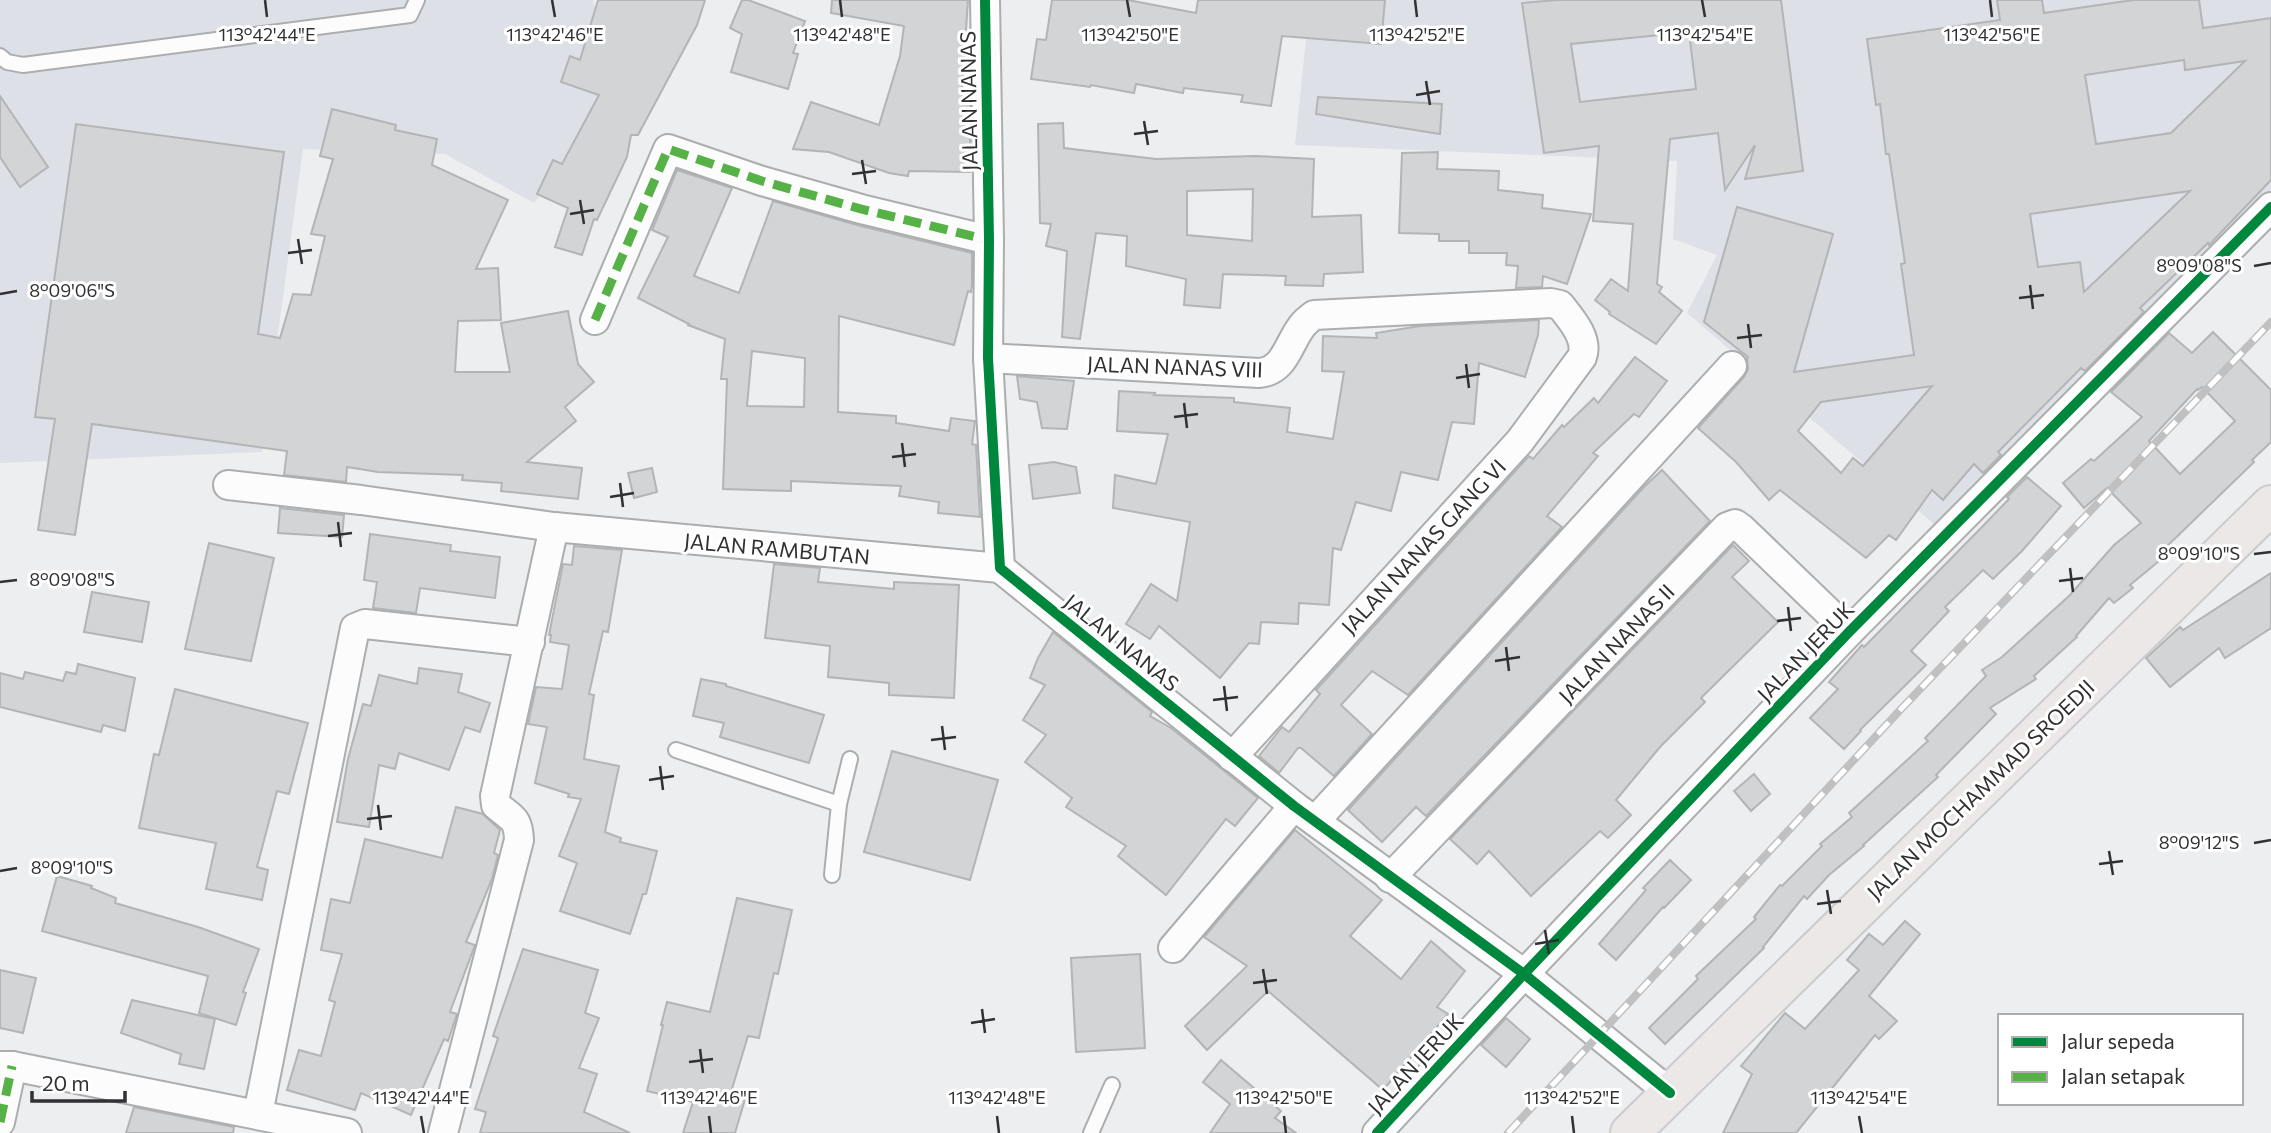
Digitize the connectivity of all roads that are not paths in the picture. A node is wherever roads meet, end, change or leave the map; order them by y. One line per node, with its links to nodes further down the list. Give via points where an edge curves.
1 (417, 0): 3 (lane, via 410,15 396,17 23,65)
2 (985, 0): 5 (street, JALAN NANAS)
3 (0, 56)
4 (2271, 206): 14 (street, JALAN JERUK)
5 (989, 240): 6 (street, via 762,181 668,149); 8 (street, JALAN NANAS)
6 (595, 320)
7 (1574, 324): 8 (street, JALAN NANAS VIII, via 1560,305 1551,303 1314,315 1302,325 1278,367 1259,373); 17 (street, JALAN NANAS GANG VI, via 1583,339 1582,357 1520,441)
8 (988, 358): 13 (street, JALAN NANAS)
9 (1731, 366): 20 (street)
10 (228, 485): 12 (street, JALAN RAMBUTAN)
11 (2271, 505): 27 (main road, JALAN MOCHAMMAD SROEDJI)
12 (554, 527): 13 (street, JALAN RAMBUTAN); 15 (street)
13 (1000, 568): 17 (street, JALAN NANAS)
14 (1849, 632): 22 (street, JALAN NANAS II, via 1742,529 1735,524 1727,527); 24 (street, JALAN JERUK)
15 (530, 642): 28 (street, via 365,624 355,628); 31 (street, via 495,796 496,805 515,819 519,839)
16 (676, 750): 19 (lane)
17 (1231, 757): 20 (street, JALAN NANAS)
18 (850, 759): 19 (lane)
19 (839, 804): 21 (lane)
20 (1305, 813): 22 (street, JALAN NANAS); 23 (street)
21 (832, 875)
22 (1390, 878): 24 (street, JALAN NANAS)
23 (1173, 948)
24 (1524, 974): 27 (street, JALAN NANAS); 33 (street, JALAN JERUK)
25 (6, 1066): 28 (street); 29 (street)
26 (1112, 1084): 32 (lane)
27 (1670, 1093): 34 (main road, JALAN MOCHAMMAD SROEDJI)
28 (258, 1114): 30 (street)
29 (0, 1122)
30 (347, 1133)
31 (443, 1133)
32 (1091, 1133)
33 (1377, 1133)
34 (1630, 1133)

